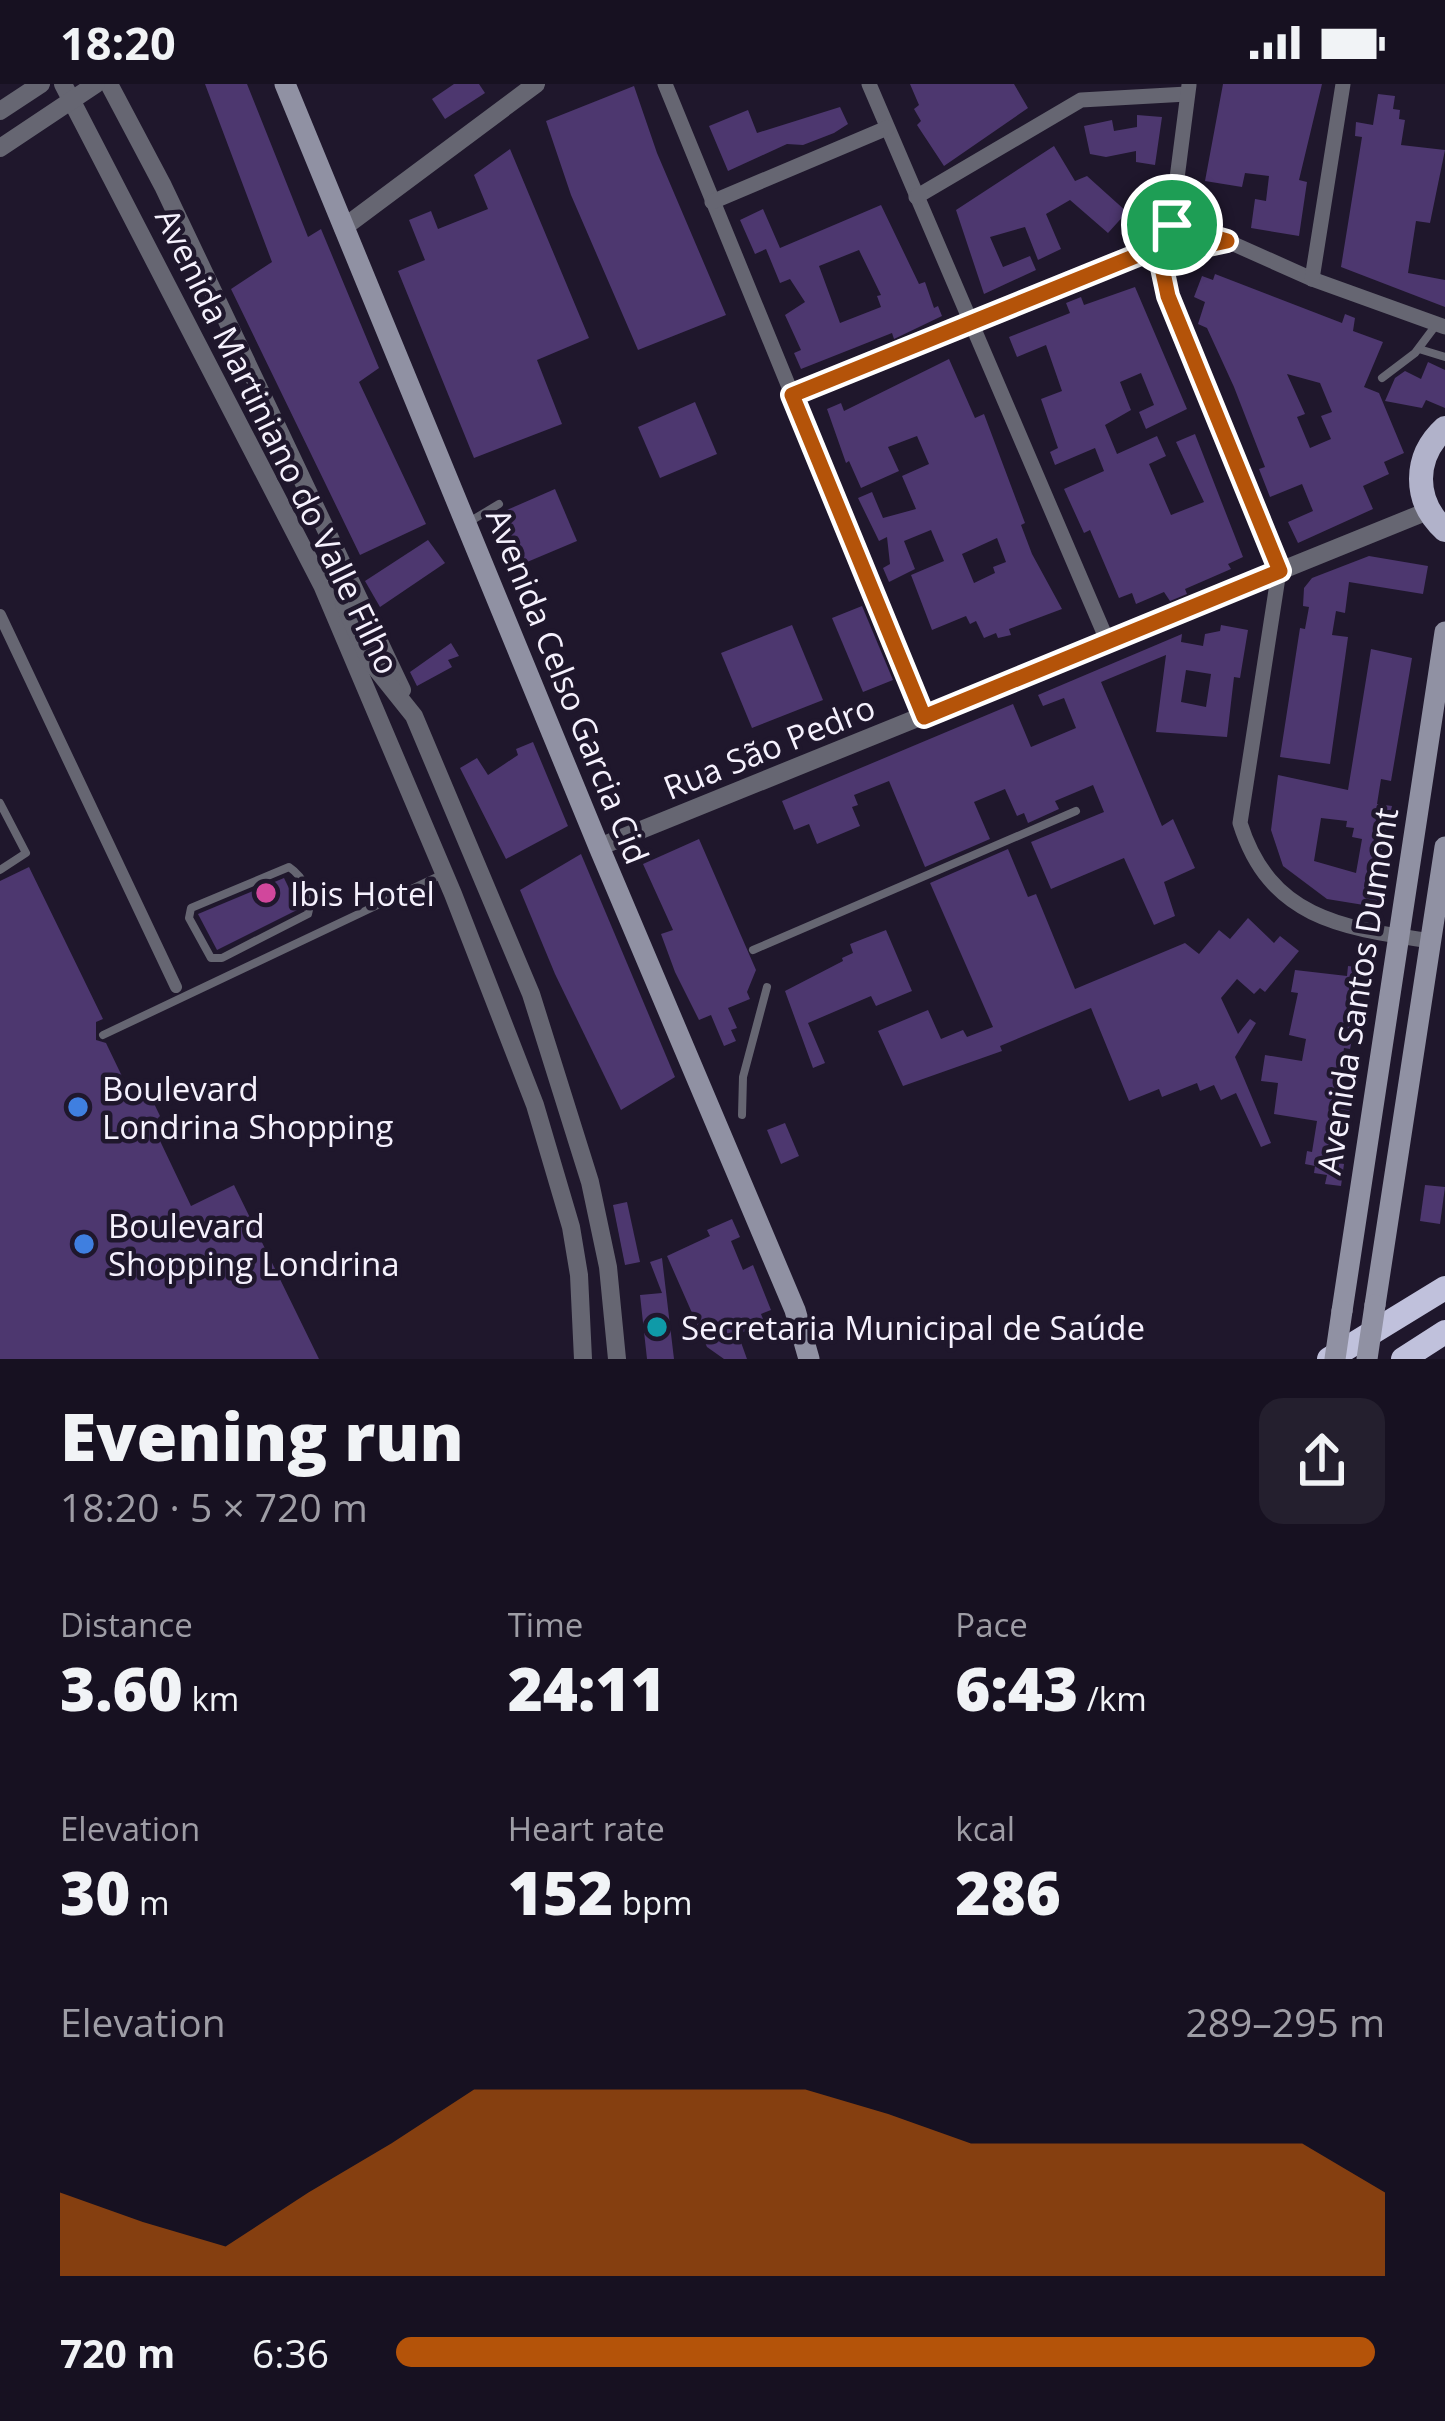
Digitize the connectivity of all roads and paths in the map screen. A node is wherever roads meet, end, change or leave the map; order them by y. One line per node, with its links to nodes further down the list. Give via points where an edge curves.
1 (40, 84): 12 (street)
2 (96, 84): 11 (street)
3 (109, 84): 39 (street)
4 (285, 84): 18 (main road, Avenida Celso Garcia Cid)
5 (536, 84): 10 (street)
6 (665, 84): 16 (street)
7 (868, 84): 13 (street)
8 (1342, 84): 22 (street)
9 (1188, 89): 15 (street, via 1081,100); 17 (street)
10 (514, 90): 18 (street)
11 (68, 92): 14 (street); 35 (street, Avenida Martiniano do Valle Filho)
12 (0, 111)
13 (886, 128): 15 (street); 16 (street)
14 (0, 148)
15 (916, 197): 23 (street)
16 (712, 202): 28 (street)
17 (1174, 226): 19 (street); 20 (street); 21 (street, via 1150,233)
18 (343, 228): 32 (main road, Avenida Celso Garcia Cid)
19 (1227, 241): 20 (street); 22 (street)
20 (1185, 250): 21 (street, via 1178,260)
21 (1154, 257): 23 (street); 34 (street)
22 (1312, 279): 24 (street)
23 (970, 319): 28 (street); 38 (street)
24 (1441, 326): 25 (lane)
25 (1419, 349): 26 (lane); 27 (lane)
26 (1445, 357)
27 (1382, 378)
28 (792, 395): 40 (street)
29 (1445, 428): 31 (main road, via 1420,469)
30 (499, 504): 32 (lane)
31 (1428, 511): 33 (main road); 34 (street, Rua São Pedro)
32 (466, 524): 43 (main road, Avenida Celso Garcia Cid)
33 (1445, 530)
34 (1280, 571): 38 (street, Rua São Pedro); 48 (street, via 1240,823 1249,852 1288,902 1330,922)
35 (322, 585): 39 (street, via 337,589 370,661); 46 (street, Avenida Martiniano do Valle Filho)
36 (0, 615): 51 (street)
37 (1445, 632): 48 (main road, Avenida Santos Dumont)
38 (1107, 640): 40 (street, Rua São Pedro)
39 (415, 716): 59 (street, via 531,994 564,1096 608,1267)
40 (924, 717): 43 (street, Rua São Pedro)
41 (0, 803): 45 (lane, via 26,853)
42 (1076, 812): 50 (lane)
43 (598, 847): 56 (main road, Avenida Celso Garcia Cid)
44 (1445, 847): 49 (main road, Avenida Santos Dumont)
45 (0, 870)
46 (445, 873): 53 (lane); 58 (street, Avenida Martiniano do Valle Filho, via 558,1182 579,1275)
47 (298, 874): 47 (lane, via 289,867 191,908 206,952 222,958 308,914)
48 (1399, 936): 49 (street); 62 (main road, Avenida Santos Dumont, bridge)
49 (1431, 940): 63 (main road, Avenida Santos Dumont, bridge)
50 (754, 950)
51 (176, 987)
52 (767, 987): 54 (lane, via 742,1077)
53 (103, 1035)
54 (742, 1115)
55 (1445, 1288): 62 (highway)
56 (795, 1310): 60 (main road, Avenida Celso Garcia Cid); 61 (main road, Avenida Celso Garcia Cid)
57 (1445, 1332): 64 (highway)
58 (583, 1359)
59 (617, 1359)
60 (808, 1359)
61 (826, 1359)
62 (1332, 1359)
63 (1367, 1359)
64 (1403, 1359)

